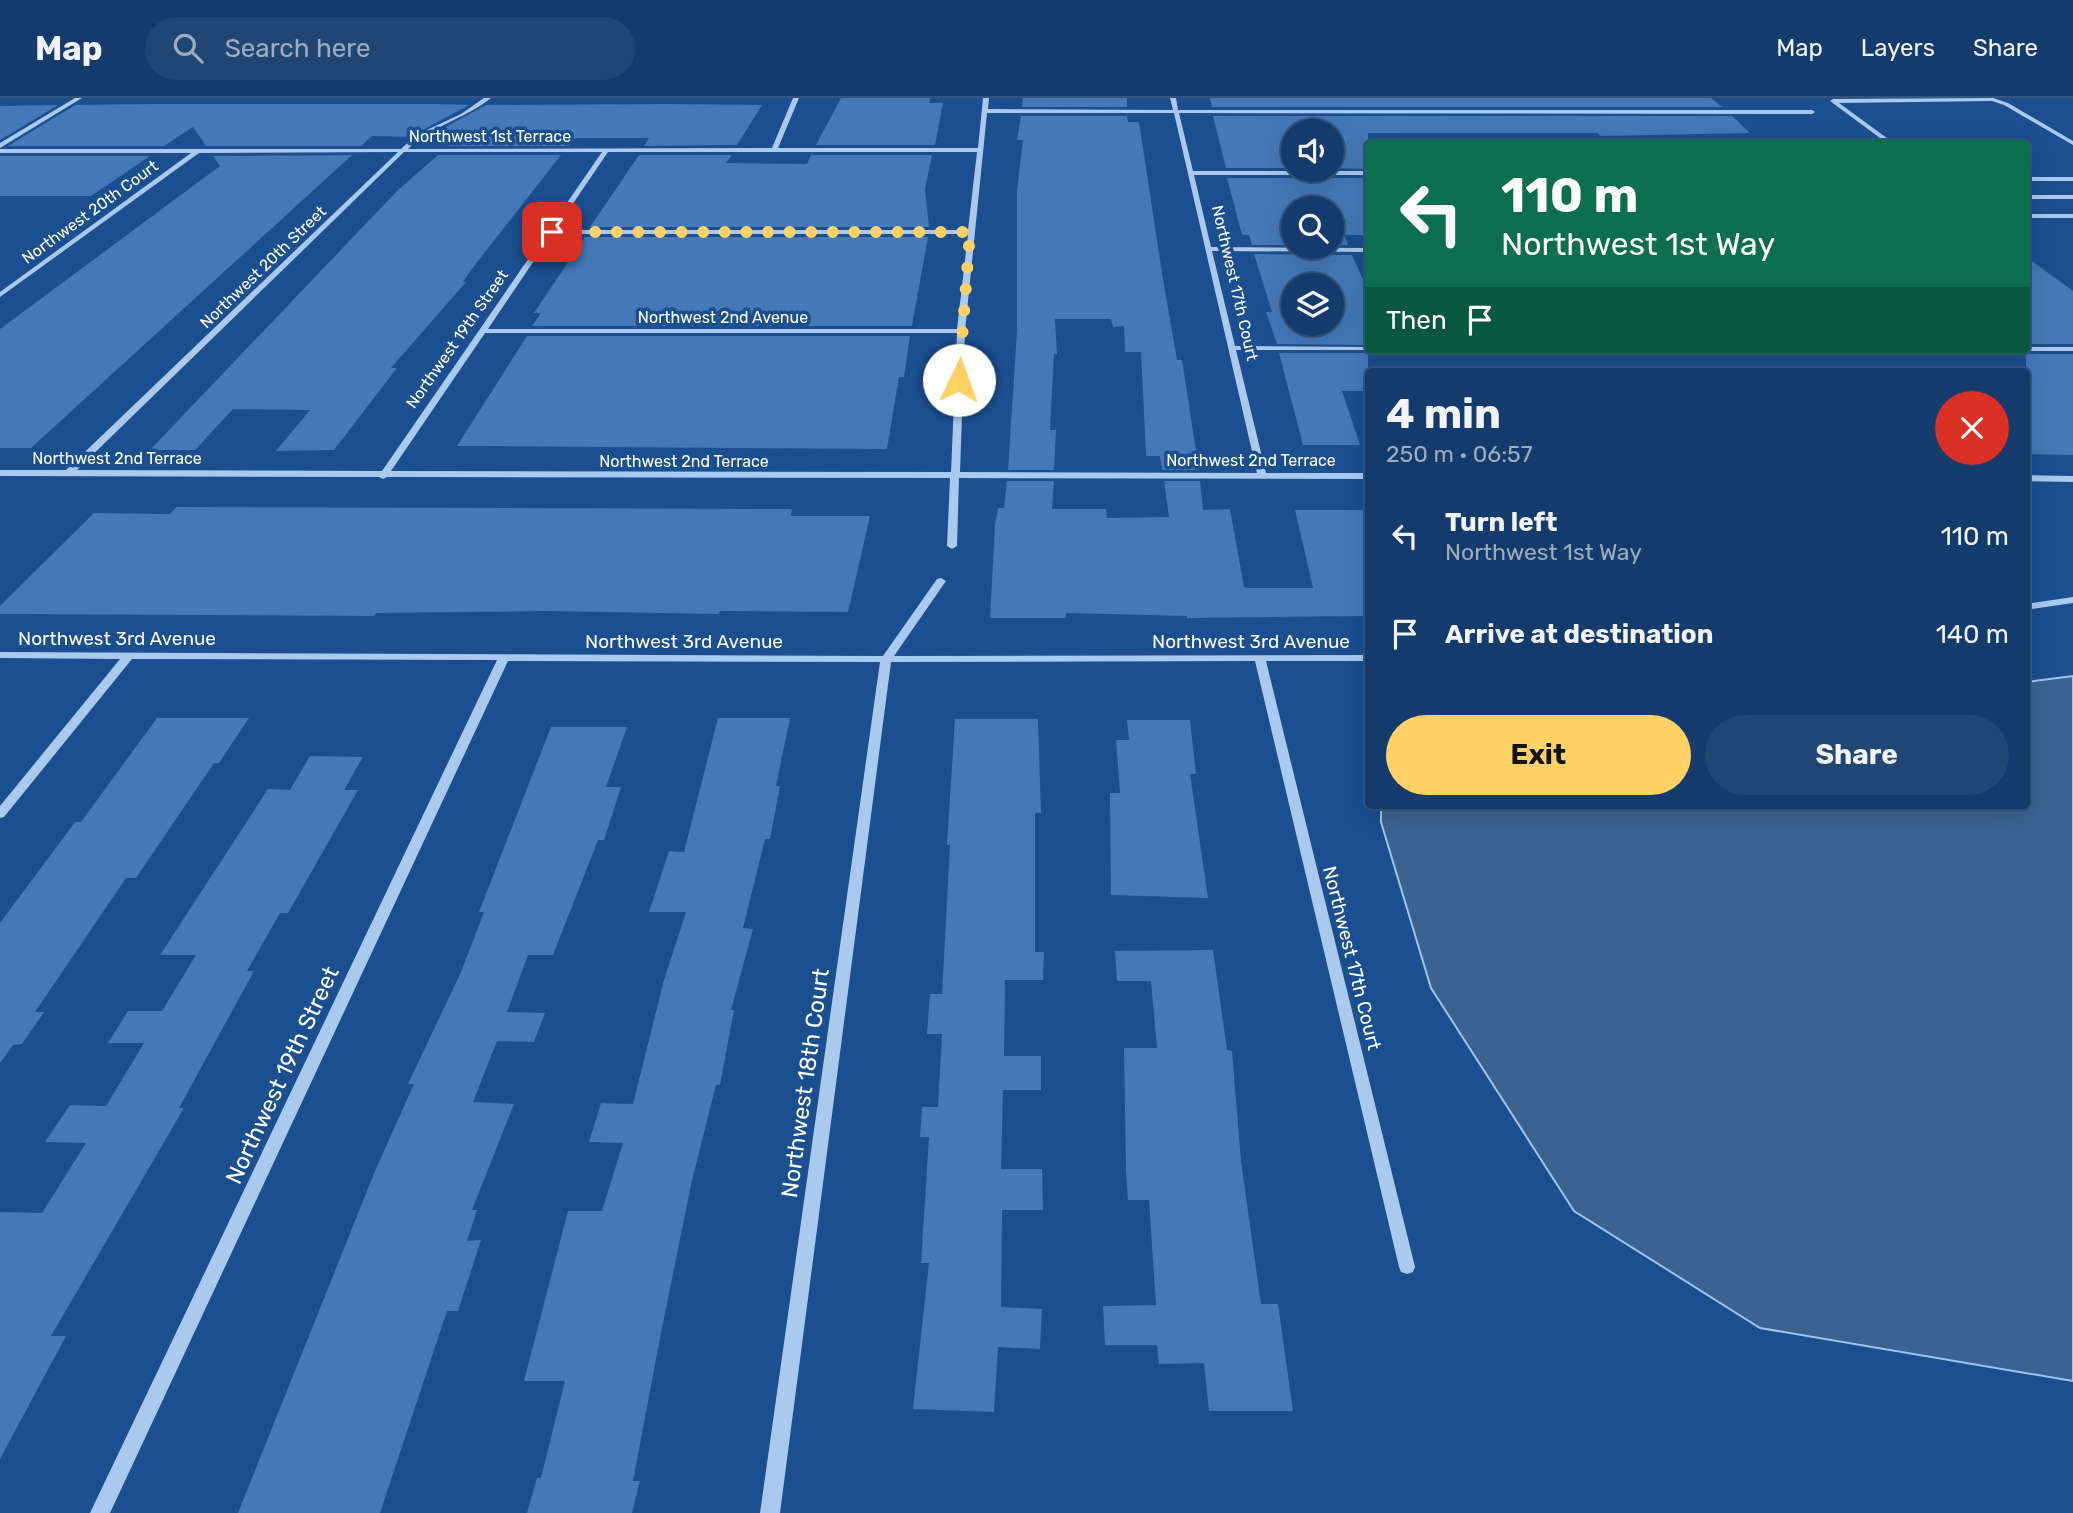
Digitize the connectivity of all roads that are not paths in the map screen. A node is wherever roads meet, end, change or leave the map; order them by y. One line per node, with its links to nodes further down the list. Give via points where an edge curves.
1 (79, 98): 13 (street)
2 (488, 98): 14 (street, Northwest 20th Street, via 418,136)
3 (796, 98): 16 (street)
4 (986, 98): 8 (street)
5 (1173, 98): 9 (street, Northwest 17th Court)
6 (1931, 99): 7 (street); 11 (street, via 1833,101)
7 (1990, 99): 12 (street)
8 (985, 111): 9 (street); 17 (street)
9 (1177, 111): 10 (street); 19 (street, Northwest 17th Court)
10 (1812, 112)
11 (1887, 140)
12 (2073, 143)
13 (0, 149): 18 (street, Northwest 1st Terrace)
14 (405, 150): 15 (street, Northwest 1st Terrace); 18 (street, Northwest 1st Terrace); 39 (street, Northwest 20th Street)
15 (606, 150): 16 (street, Northwest 1st Terrace); 27 (street, Northwest 19th Street)
16 (774, 150): 17 (street, Northwest 1st Terrace)
17 (980, 150): 28 (street)
18 (196, 151): 31 (street, Northwest 20th Court)
19 (1193, 173): 20 (street); 29 (street, Northwest 17th Court)
20 (1365, 173)
21 (2073, 178): 22 (street)
22 (2030, 179)
23 (2030, 197): 24 (street)
24 (2073, 197)
25 (2030, 216): 26 (street)
26 (2073, 216)
27 (552, 232): 28 (street); 32 (street, Northwest 19th Street)
28 (970, 232): 33 (street)
29 (1209, 249): 30 (street); 34 (street, Northwest 17th Court)
30 (1365, 250)
31 (0, 295)
32 (485, 331): 33 (street, Northwest 2nd Avenue); 41 (street, Northwest 19th Street)
33 (961, 331): 43 (street)
34 (1232, 348): 35 (street); 40 (street, Northwest 17th Court)
35 (1365, 349)
36 (2030, 349): 37 (street)
37 (2073, 349)
38 (0, 473): 39 (street, Northwest 2nd Terrace)
39 (69, 473): 41 (street, Northwest 2nd Terrace)
40 (1262, 475): 42 (street, Northwest 2nd Terrace); 43 (street, Northwest 2nd Terrace)
41 (383, 476): 43 (street, Northwest 2nd Terrace)
42 (1365, 476)
43 (954, 477): 46 (street)
44 (2030, 478): 45 (street)
45 (2073, 479)
46 (952, 546)
47 (941, 581): 55 (street)
48 (2073, 600): 49 (street)
49 (2030, 606)
50 (0, 655): 51 (street, Northwest 3rd Avenue)
51 (129, 656): 52 (street, Northwest 3rd Avenue); 56 (street)
52 (504, 657): 55 (street, Northwest 3rd Avenue); 58 (street, Northwest 19th Street)
53 (1260, 658): 54 (street, Northwest 3rd Avenue); 55 (street, Northwest 3rd Avenue); 57 (street, Northwest 17th Court)
54 (1365, 658)
55 (886, 659): 59 (street, Northwest 18th Court)
56 (0, 814)
57 (1407, 1268)
58 (100, 1513)
59 (769, 1513)

